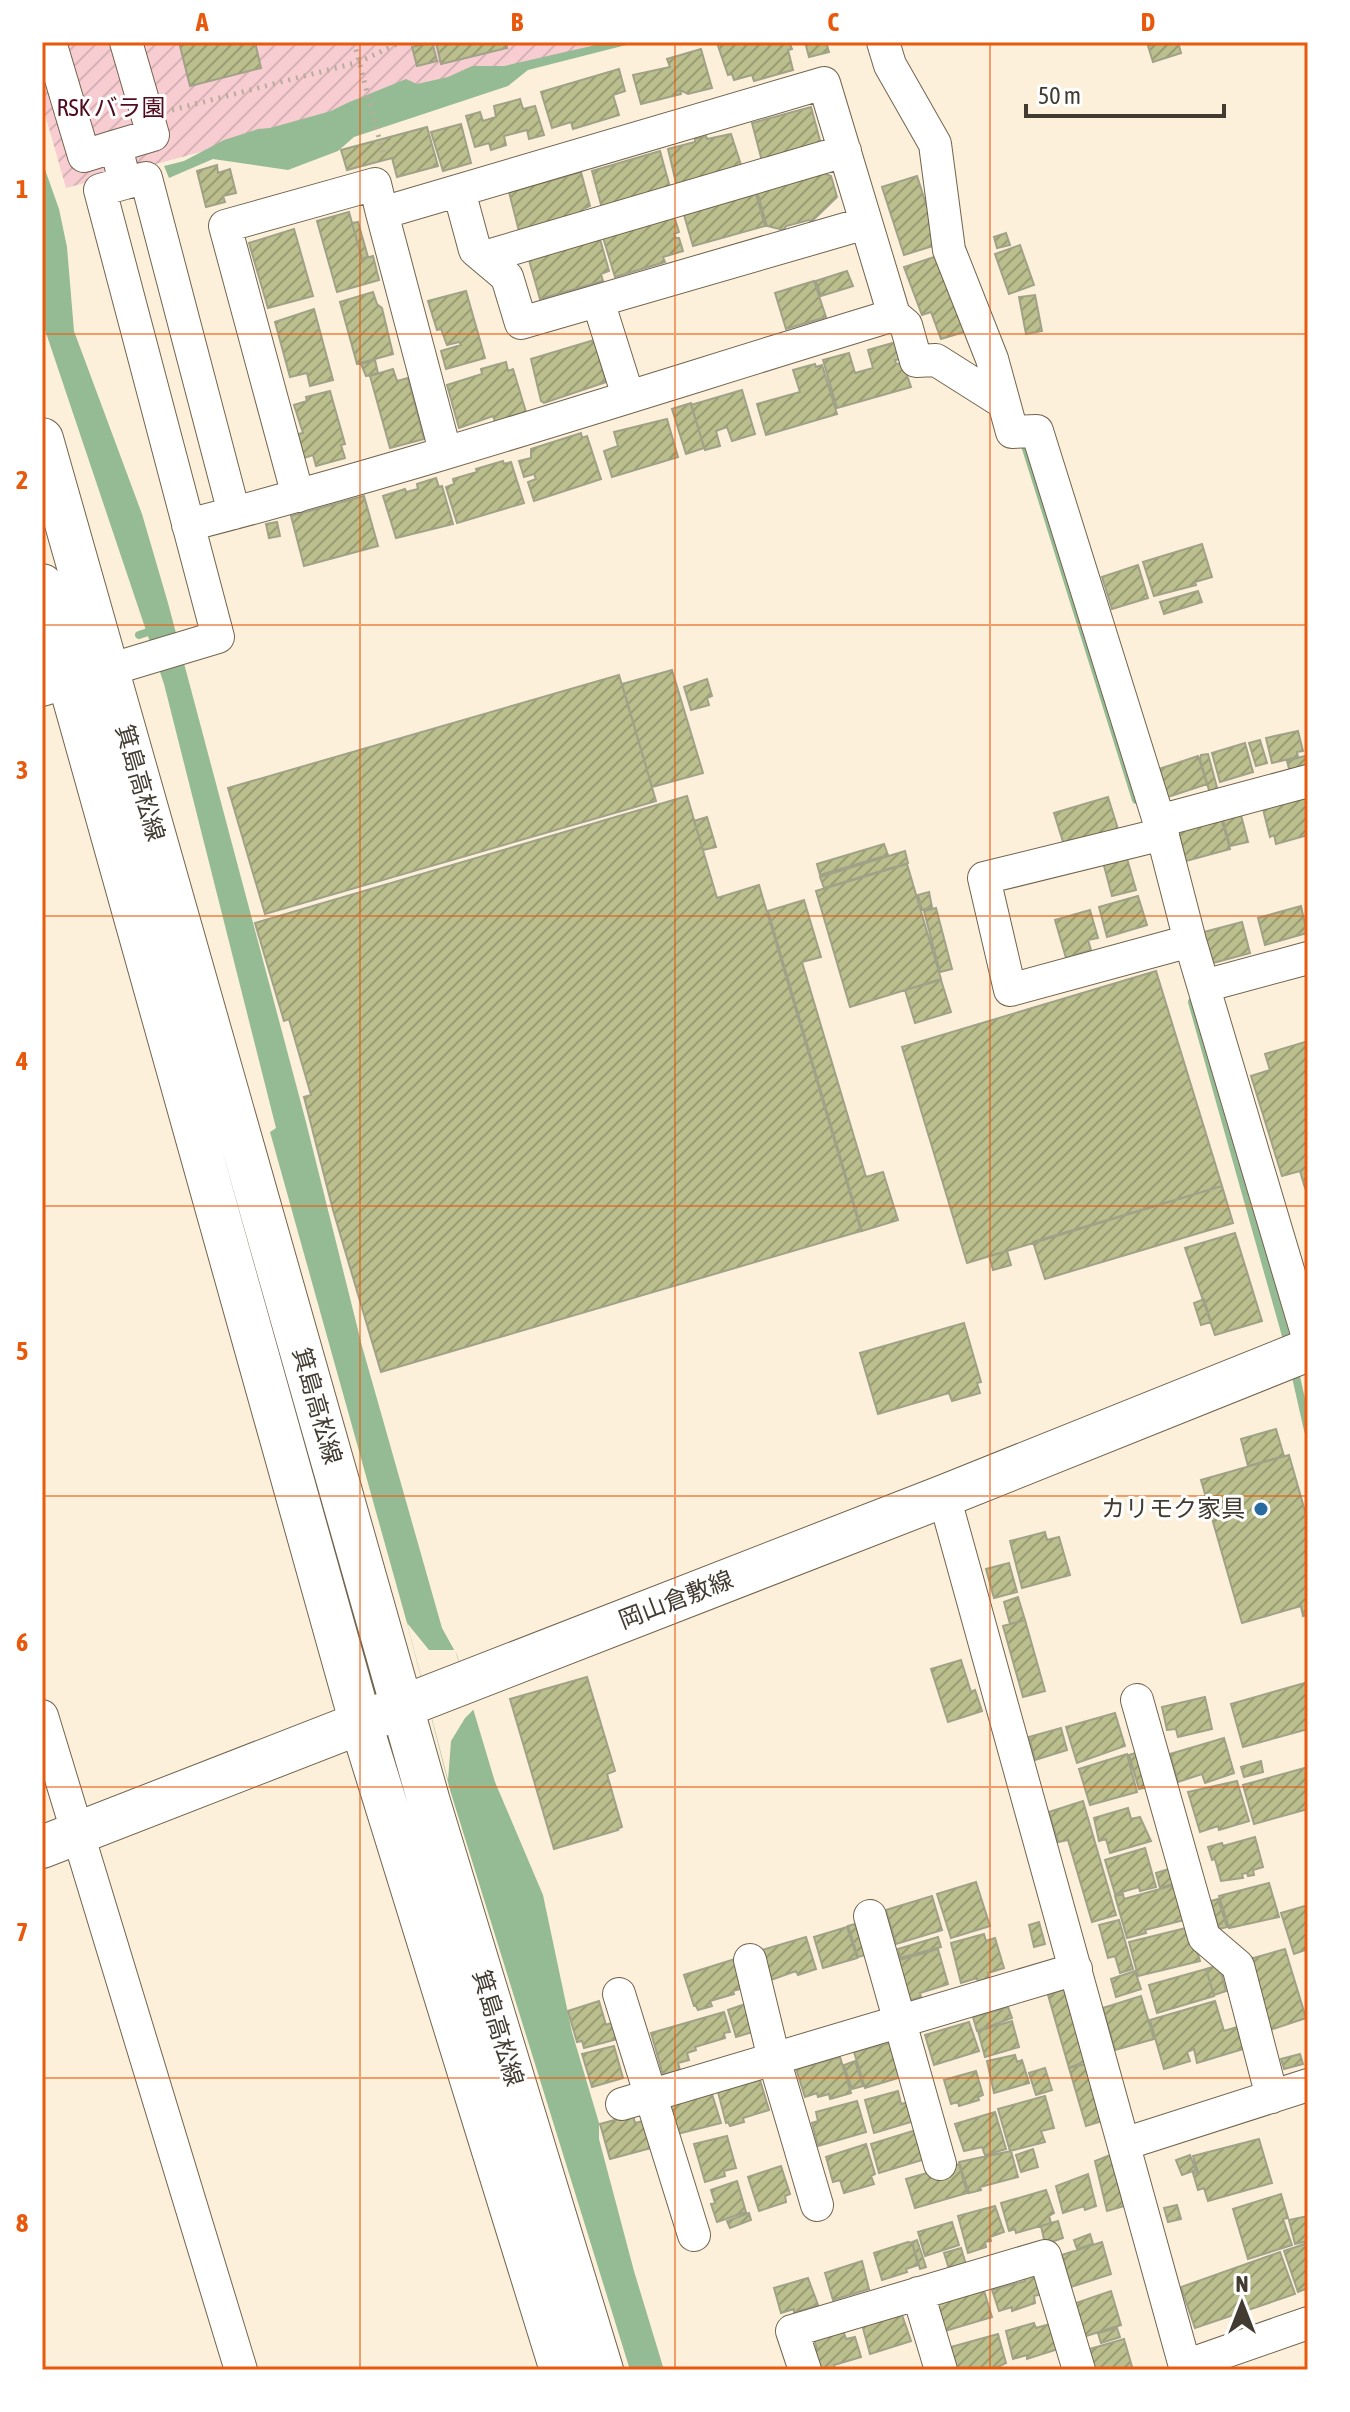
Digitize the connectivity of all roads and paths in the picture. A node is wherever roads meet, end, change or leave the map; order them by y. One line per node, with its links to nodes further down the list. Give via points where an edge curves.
1 (50, 42): 10 (street, via 84,156)
2 (126, 42): 7 (street)
3 (354, 42): 6 (path)
4 (401, 42): 6 (path)
5 (883, 42): 18 (street, via 890,65 935,144 949,250)
6 (359, 62): 7 (path); 8 (path)
7 (148, 116): 10 (street, via 153,135)
8 (378, 133)
9 (845, 151): 11 (street, via 824,83); 13 (street); 14 (street)
10 (122, 167): 22 (street, via 146,178); 23 (street, via 100,190)
11 (459, 191): 12 (street); 14 (street, via 475,250)
12 (382, 213): 20 (street); 21 (street, via 375,184 225,226)
13 (866, 223): 15 (street); 16 (street)
14 (484, 257): 15 (street, via 507,277 521,323)
15 (598, 301): 17 (street)
16 (894, 315): 17 (street); 18 (street, via 906,325 916,361 936,360)
17 (628, 396): 20 (street)
18 (1004, 403): 27 (street, via 1012,432 1037,431)
19 (42, 439): 25 (main road, 箕島高松線)
20 (445, 451): 21 (street)
21 (298, 496): 22 (street)
22 (234, 513): 23 (street)
23 (188, 525): 25 (street, via 218,637)
24 (42, 585): 25 (main road, 箕島高松線)
25 (73, 680): 34 (main road, 箕島高松線); 36 (main road, 箕島高松線)
26 (1308, 781): 27 (street)
27 (1154, 833): 28 (street); 28 (street, via 984,878 1010,990)
28 (1181, 943): 30 (street)
29 (1308, 958): 30 (street)
30 (1204, 986): 31 (street)
31 (1301, 1349): 32 (main road, 岡山倉敷線)
32 (944, 1496): 34 (main road, 岡山倉敷線); 40 (street)
33 (1137, 1700): 45 (street, via 1204,1937 1238,1966)
34 (414, 1702): 36 (main road, 岡山倉敷線); 56 (main road, 箕島高松線, via 429,1802)
35 (42, 1716): 37 (street)
36 (361, 1724): 37 (main road, 岡山倉敷線); 55 (main road, 箕島高松線)
37 (60, 1840): 54 (street)
38 (870, 1916): 42 (street)
39 (750, 1960): 43 (street)
40 (1076, 1969): 42 (street); 47 (street)
41 (619, 1994): 46 (street)
42 (901, 2021): 43 (street); 48 (street)
43 (774, 2059): 46 (street); 49 (street)
44 (1308, 2085): 45 (street)
45 (1272, 2097): 47 (street)
46 (637, 2100): 50 (street)
47 (1124, 2144): 53 (street)
48 (940, 2164)
49 (817, 2205)
50 (694, 2235)
51 (918, 2293): 57 (street, via 792,2331); 58 (street); 59 (street, via 1045,2256)
52 (1308, 2323): 53 (street)
53 (1185, 2368)
54 (241, 2370)
55 (561, 2370)
56 (602, 2370)
57 (805, 2370)
58 (941, 2370)
59 (1079, 2370)

